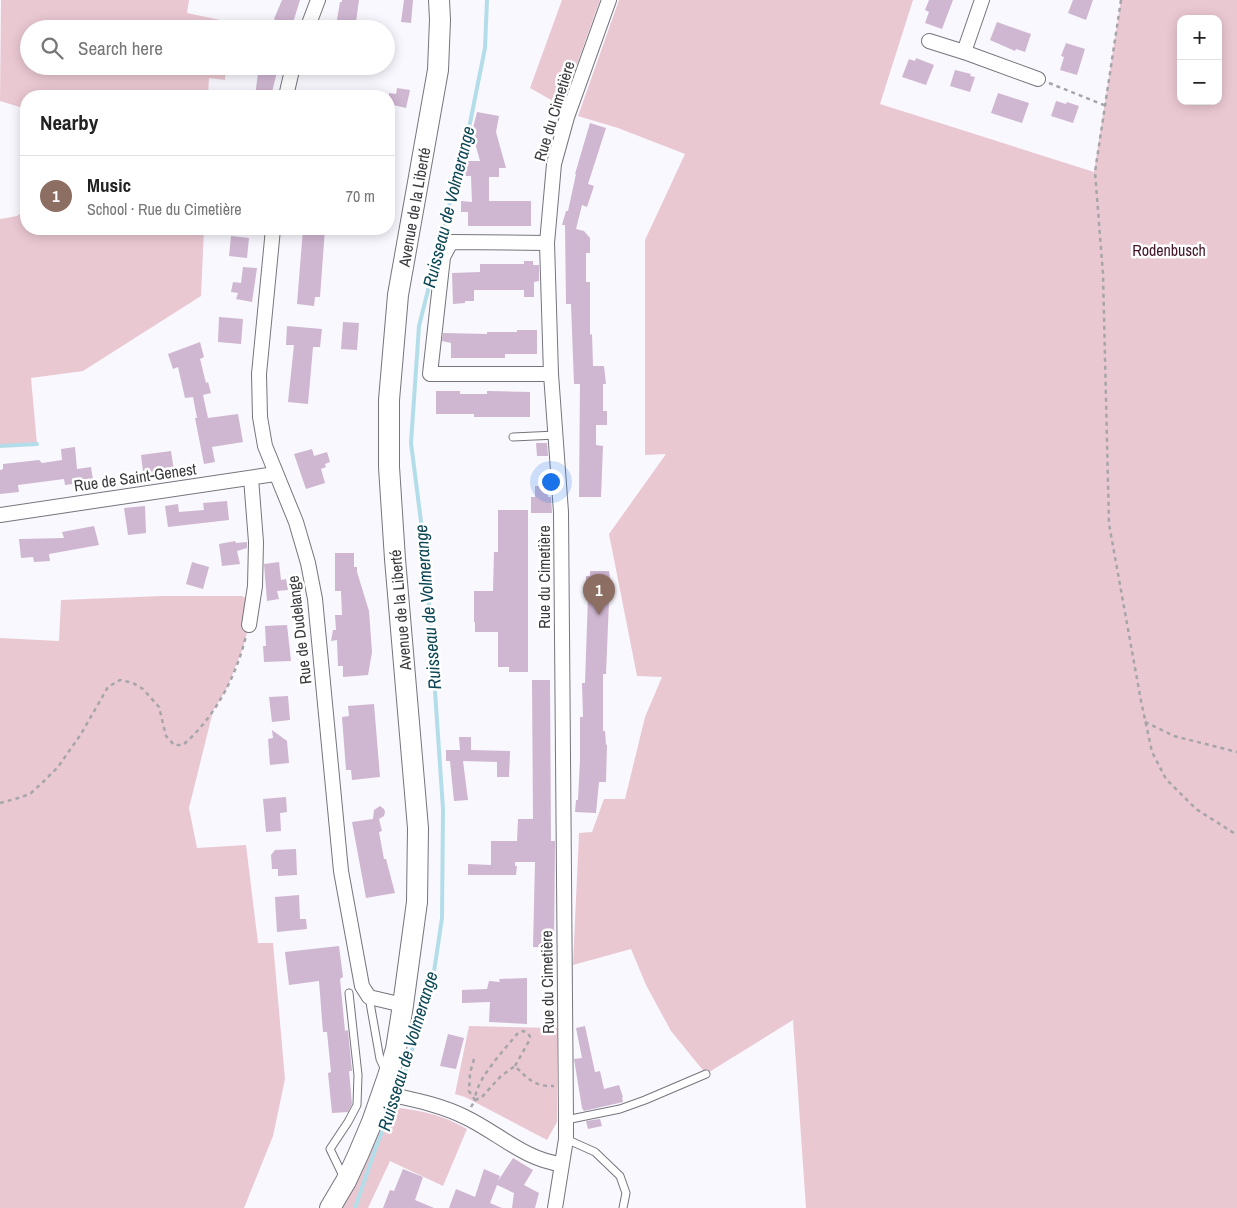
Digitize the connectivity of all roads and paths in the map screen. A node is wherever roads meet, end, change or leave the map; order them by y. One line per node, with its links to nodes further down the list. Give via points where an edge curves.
1 (318, 0): 6 (street)
2 (439, 0): 28 (main road, Avenue de la Liberté, via 438,70 398,295 389,400 389,467 395,559 418,828 417,902)
3 (610, 0): 14 (street, Rue du Cimetière, via 567,117 554,164)
4 (982, 0): 8 (street)
5 (1121, 0): 12 (path)
6 (310, 20)
7 (929, 41): 8 (street)
8 (964, 52): 10 (street)
9 (291, 75): 11 (street)
10 (1038, 79): 12 (path)
11 (287, 90)
12 (1104, 105): 22 (path, via 1095,172 1103,274 1109,524)
13 (272, 235): 18 (street, Rue de Dudelange, via 259,374 262,432)
14 (547, 243): 15 (street, Rue du Cimetière); 15 (street, via 451,242 443,257 430,374)
15 (551, 374): 16 (street, Rue du Cimetière)
16 (556, 435): 17 (lane); 33 (street, Rue du Cimetière, via 561,512)
17 (513, 438)
18 (275, 474): 19 (street, Rue de Saint-Genest); 27 (street, Rue de Dudelange, via 296,522 315,599 341,871 362,986)
19 (251, 478): 20 (street, Rue de Saint-Genest); 21 (street, via 256,586)
20 (0, 515)
21 (249, 625): 24 (path, via 238,665 227,688 199,730 183,745 174,745 166,736 159,707 143,689 120,680 108,687 58,767 31,793)
22 (1145, 722): 23 (path, via 1174,736); 25 (path, via 1152,752 1166,779 1196,810)
23 (1237, 752)
24 (0, 803)
25 (1237, 835)
26 (348, 993): 39 (lane, via 358,1075 357,1105 330,1149)
27 (369, 997): 28 (street); 32 (lane)
28 (403, 1004): 32 (main road, Avenue de la Liberté, via 396,1049)
29 (474, 1059): 34 (path, via 469,1092)
30 (515, 1066): 33 (path, via 530,1081 546,1086); 34 (path); 34 (path, via 529,1042 528,1033 523,1031 518,1033 481,1081)
31 (706, 1074): 36 (lane, via 620,1109)
32 (386, 1084): 35 (street); 39 (main road, Avenue de la Liberté)
33 (566, 1086): 36 (street, Rue du Cimetière)
34 (475, 1100): 35 (path)
35 (466, 1117): 38 (street, via 540,1160)
36 (566, 1120): 37 (street, Rue du Cimetière)
37 (566, 1139): 38 (street, Rue du Cimetière); 42 (lane, via 595,1152 620,1176 626,1193)
38 (561, 1164): 41 (street, Rue du Cimetière)
39 (346, 1181): 40 (main road, Avenue de la Liberté)
40 (330, 1208)
41 (555, 1208)
42 (623, 1208)

